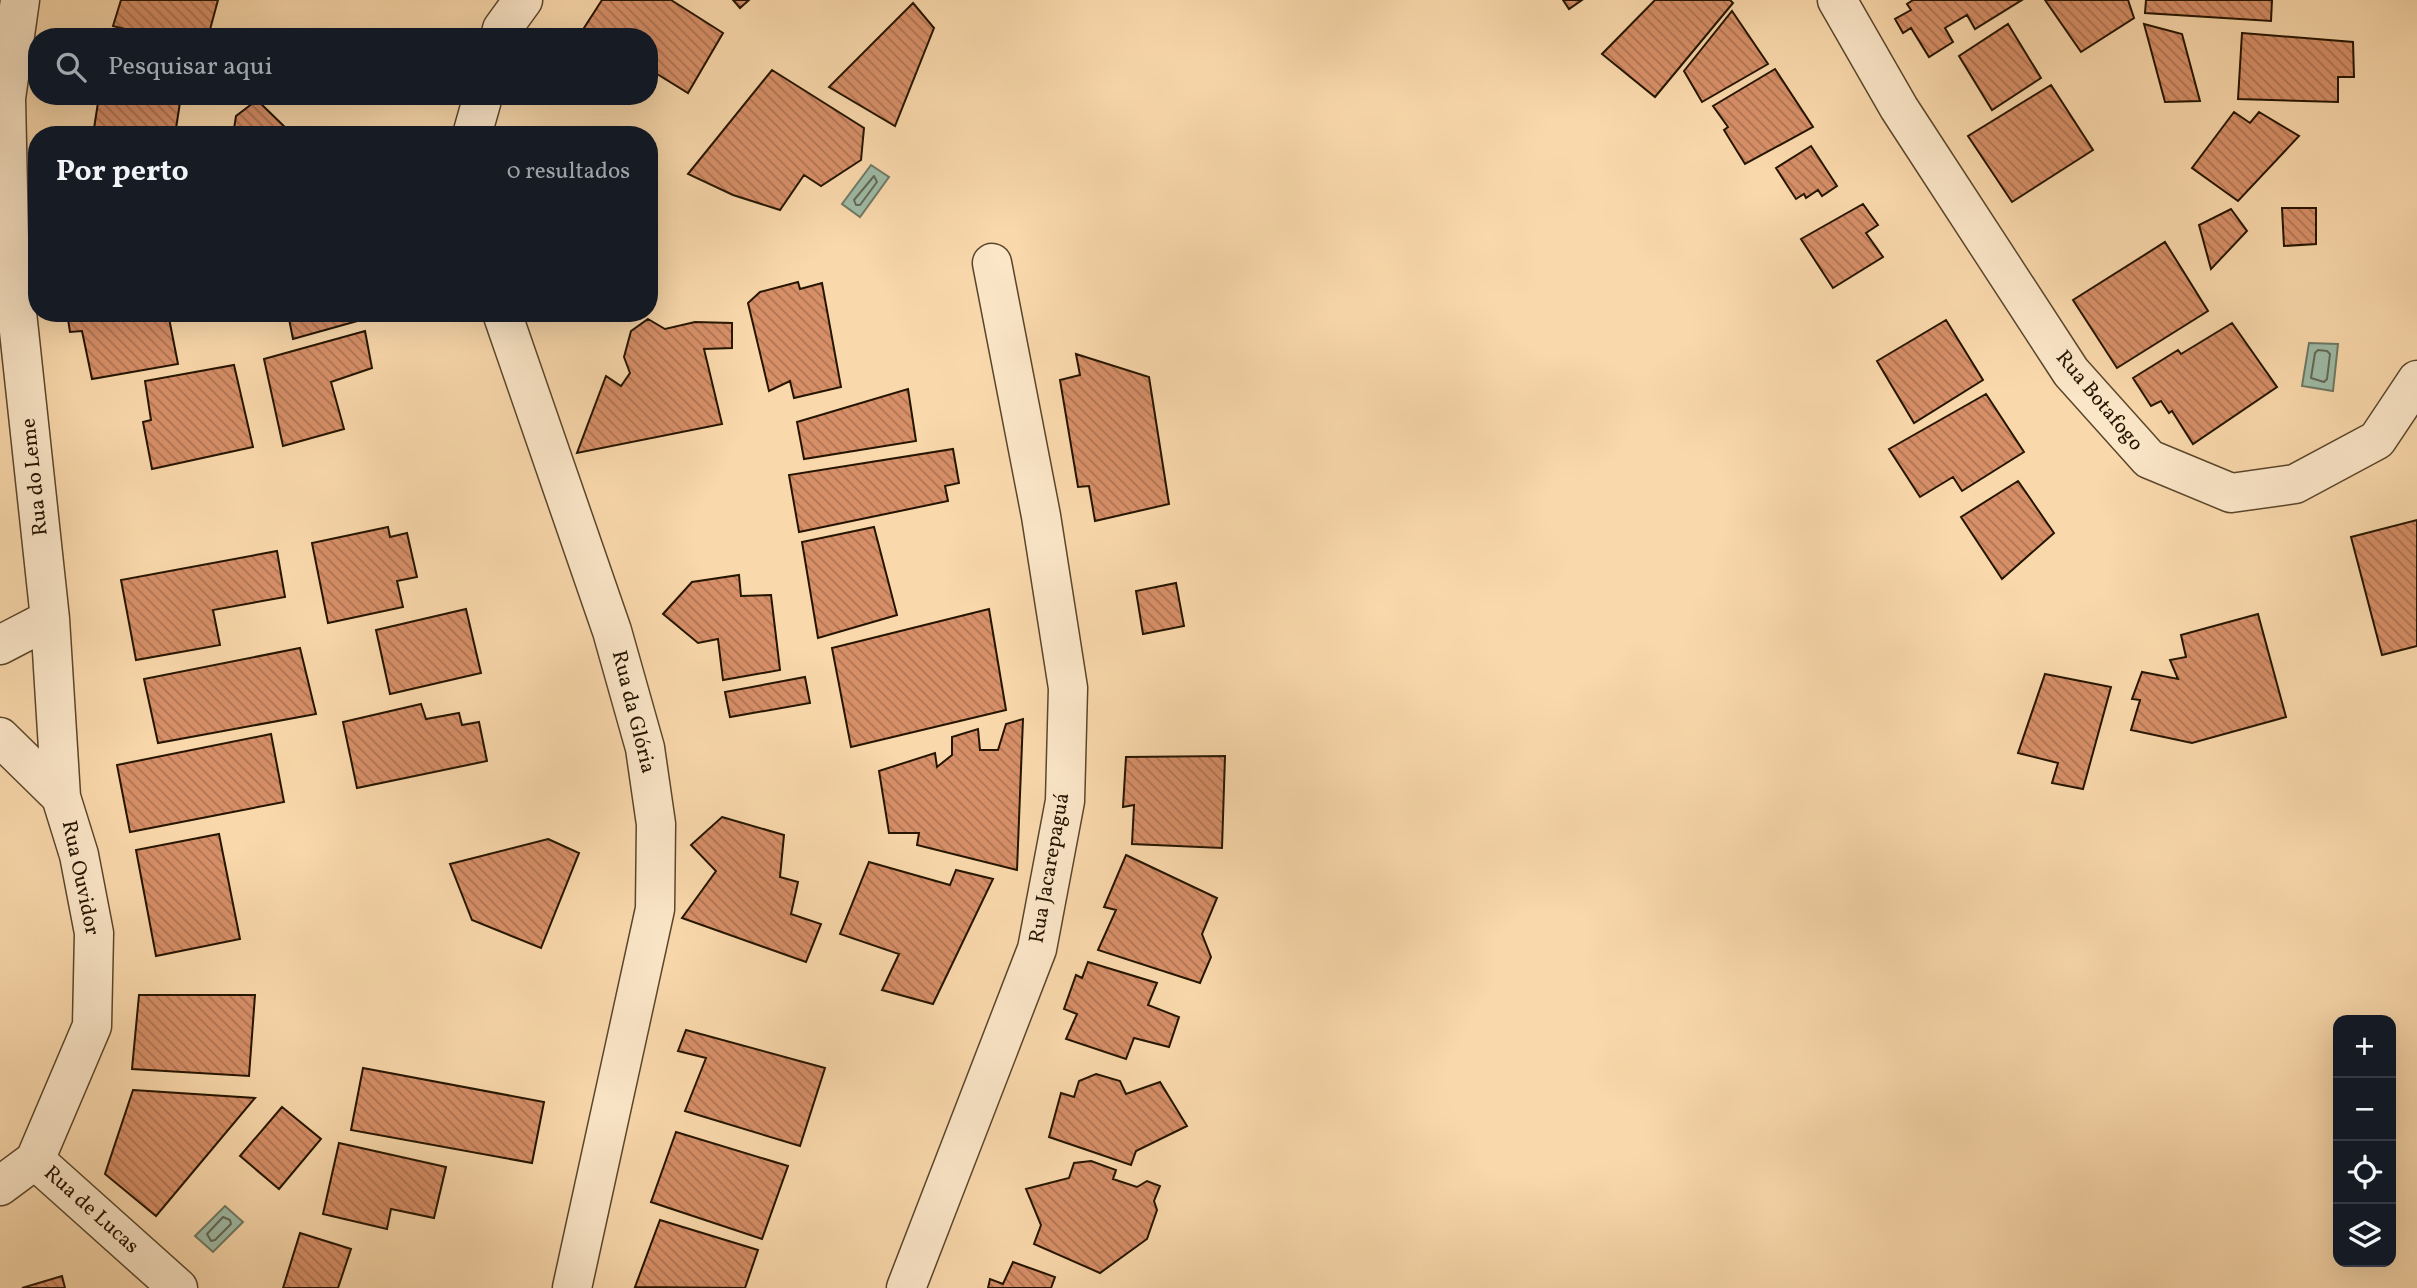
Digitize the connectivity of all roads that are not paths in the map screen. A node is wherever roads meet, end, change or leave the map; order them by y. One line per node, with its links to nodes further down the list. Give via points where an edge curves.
1 (20, 0): 10 (street, Rua do Leme, via 6,98 9,238)
2 (523, 0): 4 (street)
3 (1837, 0): 9 (street, Rua Botafogo, via 1899,108 2071,372 2149,459 2231,493 2295,484 2377,440)
4 (503, 28)
5 (480, 105): 6 (street)
6 (475, 126)
7 (992, 263): 18 (street, Rua Jacarepaguá, via 1041,516 1068,688 1065,801 1037,948)
8 (505, 322): 17 (street, Rua da Glória, via 612,631 645,748 656,824 655,909)
9 (2417, 380)
10 (50, 619): 11 (street); 13 (street, Rua do Leme)
11 (0, 646)
12 (0, 737): 13 (street, Rua Ouvidor)
13 (61, 797): 14 (street, Rua Ouvidor, via 79,855 94,933 92,1026)
14 (36, 1160): 15 (street); 16 (street, Rua de Lucas)
15 (0, 1186)
16 (178, 1288)
17 (572, 1288)
18 (906, 1288)

